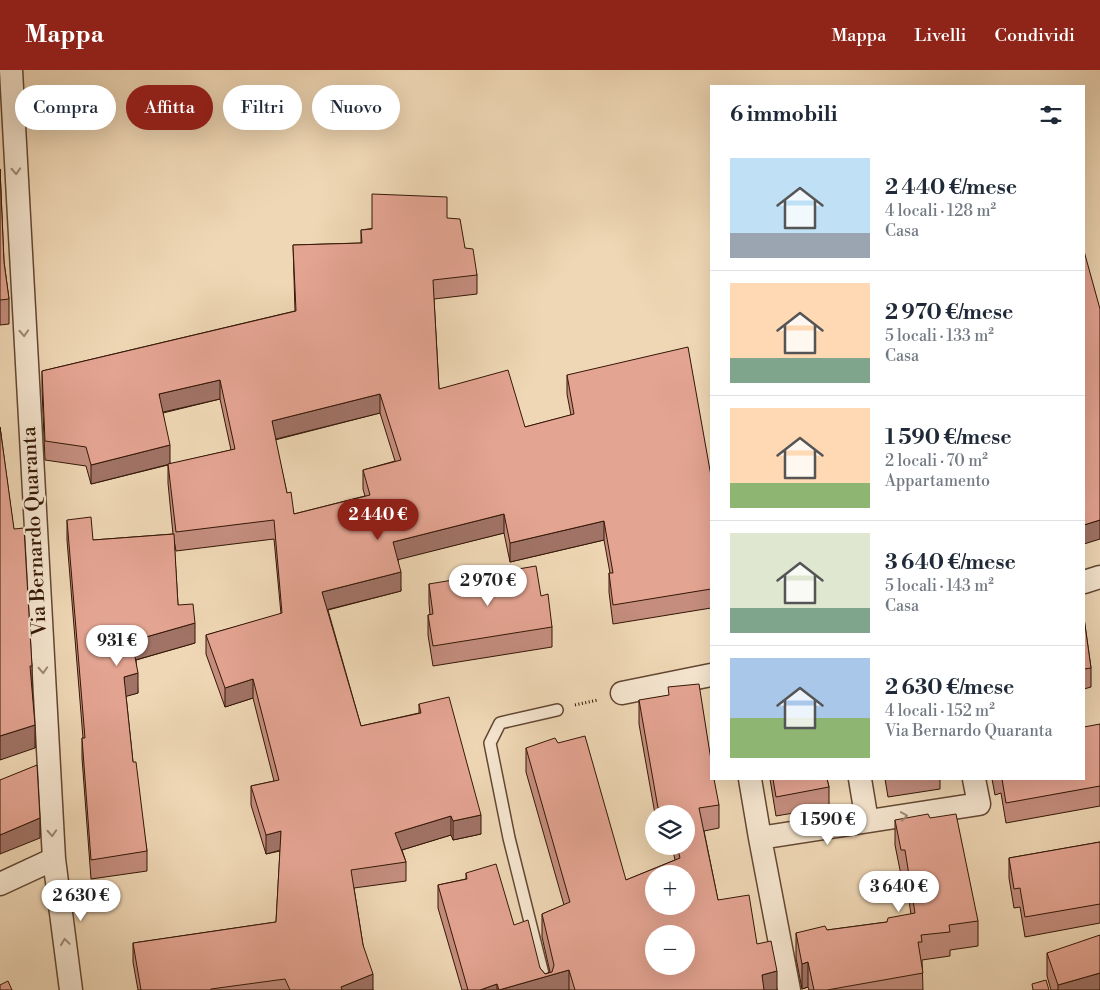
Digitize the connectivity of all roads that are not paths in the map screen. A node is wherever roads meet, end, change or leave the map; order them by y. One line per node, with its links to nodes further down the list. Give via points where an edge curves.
1 (11, 70): 12 (street, Via Bernardo Quaranta, one-way to 12)
2 (1100, 577): 3 (street)
3 (1085, 582)
4 (710, 675): 5 (street)
5 (622, 693)
6 (557, 710): 15 (lane, via 500,723 490,743 509,838)
7 (750, 780): 11 (street)
8 (860, 780): 10 (street)
9 (974, 780): 10 (street, one-way to 9, via 979,804)
10 (866, 821): 11 (street)
11 (760, 838): 16 (street)
12 (54, 859): 13 (street); 14 (street, Via Bernardo Quaranta, one-way to 12)
13 (0, 884)
14 (71, 990)
15 (547, 990)
16 (789, 990)

